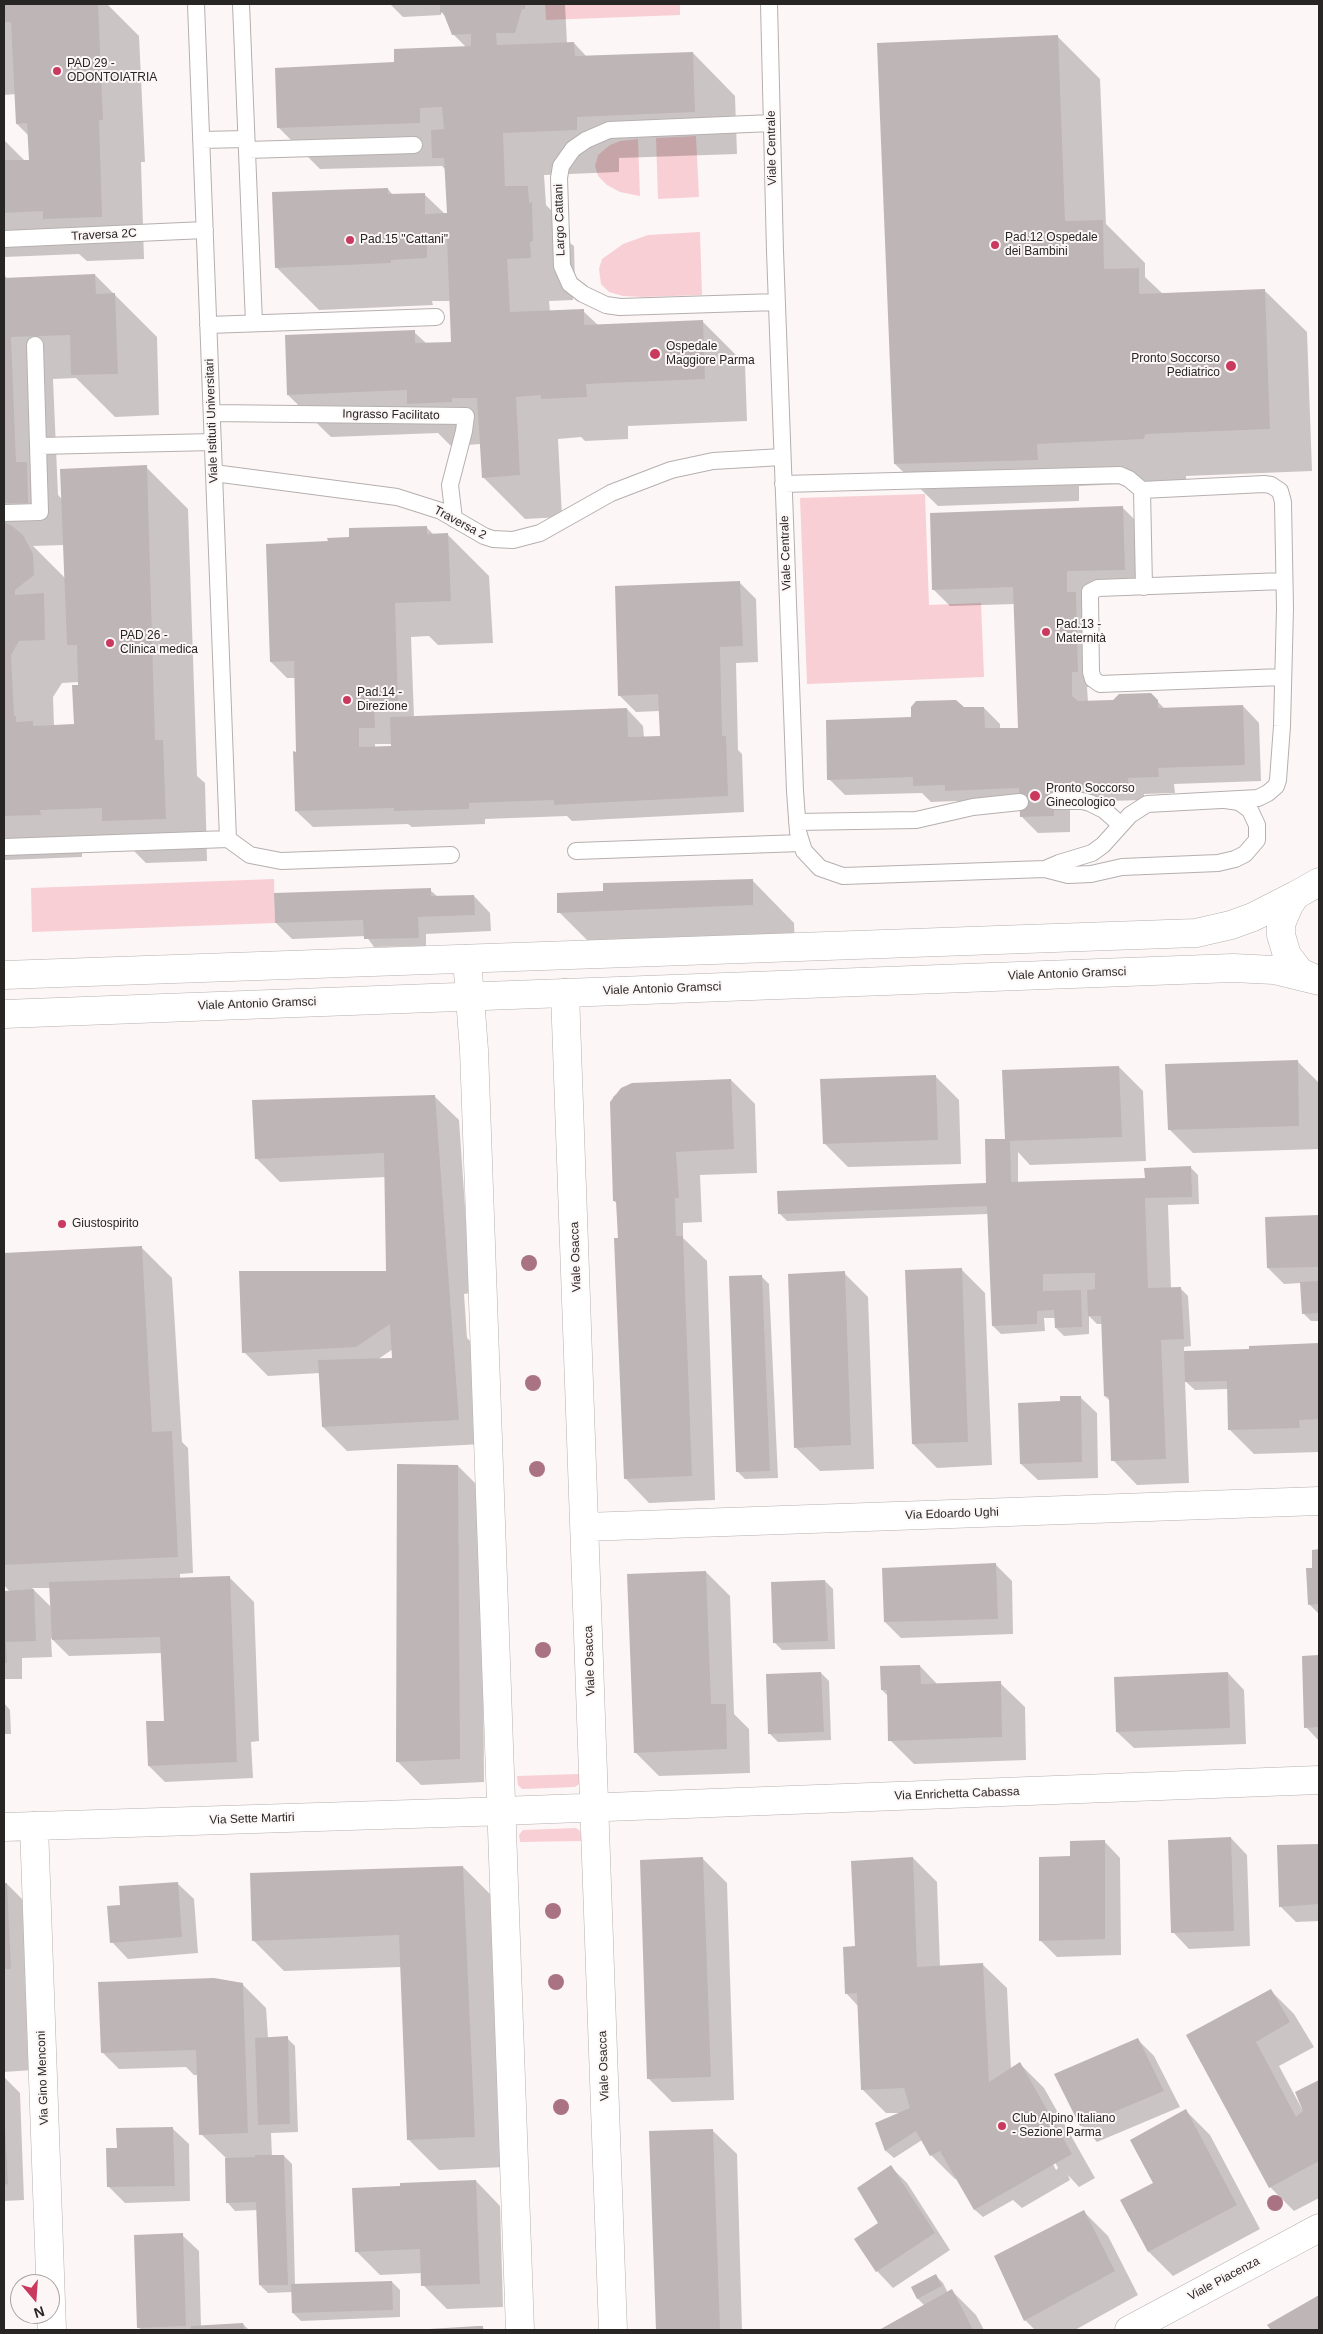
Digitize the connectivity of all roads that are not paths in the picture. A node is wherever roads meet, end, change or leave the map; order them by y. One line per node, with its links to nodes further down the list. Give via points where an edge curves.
1 (196, 4): 5 (lane, Viale Istituti Universitari)
2 (241, 4): 6 (lane)
3 (769, 4): 4 (lane, Viale Centrale)
4 (772, 123): 10 (lane, Viale Centrale); 10 (lane, Largo Cattani, via 609,130 573,148 561,166 559,178 562,266 570,284 582,294 620,308)
5 (201, 140): 6 (lane); 8 (lane, Viale Istituti Universitari)
6 (247, 145): 7 (lane); 12 (lane)
7 (414, 145)
8 (205, 230): 9 (lane, Traversa 2C); 13 (lane, Viale Istituti Universitari)
9 (4, 239)
10 (776, 302): 18 (lane, Viale Centrale)
11 (436, 317): 12 (lane)
12 (254, 324): 13 (lane)
13 (208, 325): 15 (lane, Viale Istituti Universitari)
14 (35, 345): 17 (lane)
15 (212, 413): 16 (lane, Viale Istituti Universitari); 23 (lane, Ingrasso Facilitato, via 466,416 450,485)
16 (213, 442): 17 (lane); 19 (lane, Viale Istituti Universitari)
17 (38, 446): 22 (lane, via 40,512)
18 (782, 457): 20 (lane, Viale Centrale); 23 (lane, Traversa 2, via 714,461 671,470 611,493 522,539 493,539)
19 (214, 473): 23 (lane, Traversa 2, via 379,494 413,501); 32 (lane, Viale Istituti Universitari)
20 (783, 484): 21 (lane, via 1120,476); 30 (lane, Viale Centrale)
21 (1142, 490): 24 (lane, via 1274,486 1282,498); 25 (lane)
22 (4, 513)
23 (454, 518)
24 (1284, 580): 25 (lane); 26 (lane)
25 (1144, 587): 26 (lane, via 1098,588 1090,592 1091,672 1095,681 1102,684)
26 (1283, 677): 27 (lane, via 1280,766 1276,786 1258,798)
27 (1225, 800): 31 (lane, via 1153,802 1135,811); 37 (lane, via 1245,806 1257,825 1257,840 1235,859 1213,864 1122,867 1091,874 1068,875)
28 (1054, 801): 31 (lane, via 1090,803)
29 (1020, 802): 30 (lane, via 973,807 916,820)
30 (797, 822): 33 (lane, Viale Centrale)
31 (1122, 825): 37 (lane, via 1092,853)
32 (228, 838): 34 (lane); 36 (lane, via 250,855 281,861)
33 (801, 843): 35 (lane); 37 (lane, Viale Centrale, via 813,863 827,872 843,876)
34 (4, 847)
35 (576, 851)
36 (451, 855)
37 (1045, 869)
38 (1309, 885): 39 (street, Viale Antonio Gramsci, via 1231,926 1196,933); 41 (street, Viale Antonio Gramsci, via 1288,905 1281,924 1283,946 1300,972)
39 (467, 959): 40 (street, Viale Antonio Gramsci); 43 (street)
40 (4, 975)
41 (1319, 981): 42 (street, Viale Antonio Gramsci, via 1274,970 1233,968)
42 (565, 993): 43 (street, Viale Antonio Gramsci); 46 (street, Viale Osacca)
43 (470, 996): 44 (street, Viale Antonio Gramsci); 49 (street)
44 (4, 1014)
45 (1319, 1501): 46 (street, Via Edoardo Ughi)
46 (586, 1527): 48 (street, Viale Osacca)
47 (1319, 1780): 48 (street, Via Enrichetta Cabassa)
48 (595, 1807): 49 (street, Via Enrichetta Cabassa); 55 (street, Viale Osacca)
49 (501, 1810): 50 (street, Via Sette Martiri); 54 (street)
50 (34, 1826): 51 (street, Via Sette Martiri); 53 (street, Via Gino Menconi)
51 (4, 1827)
52 (1319, 2228): 56 (street, Viale Piacenza)
53 (52, 2330)
54 (520, 2330)
55 (613, 2330)
56 (1129, 2330)

